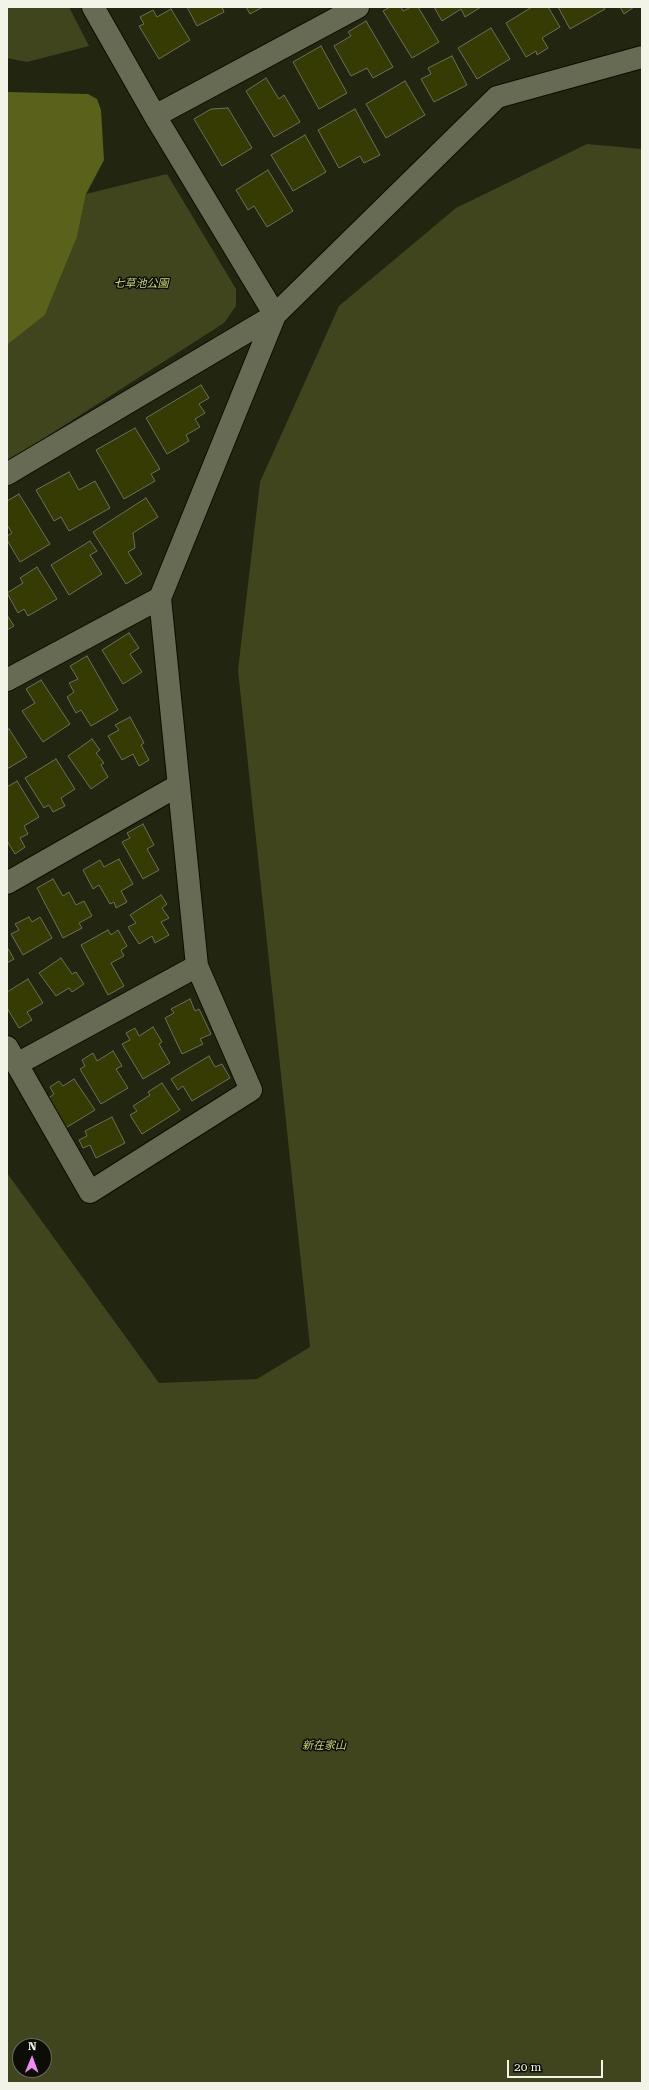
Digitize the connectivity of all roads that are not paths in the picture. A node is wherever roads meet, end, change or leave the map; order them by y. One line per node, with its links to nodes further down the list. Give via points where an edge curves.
1 (93, 7): 4 (street)
2 (358, 7): 4 (street)
3 (642, 57): 5 (street, via 497,97)
4 (155, 116): 5 (street)
5 (275, 314): 6 (street); 7 (street)
6 (7, 474)
7 (160, 598): 8 (street); 9 (street)
8 (7, 680)
9 (179, 785): 10 (street); 11 (street)
10 (7, 883)
11 (197, 966): 12 (street); 12 (street, via 251,1090 90,1192)
12 (12, 1056)

